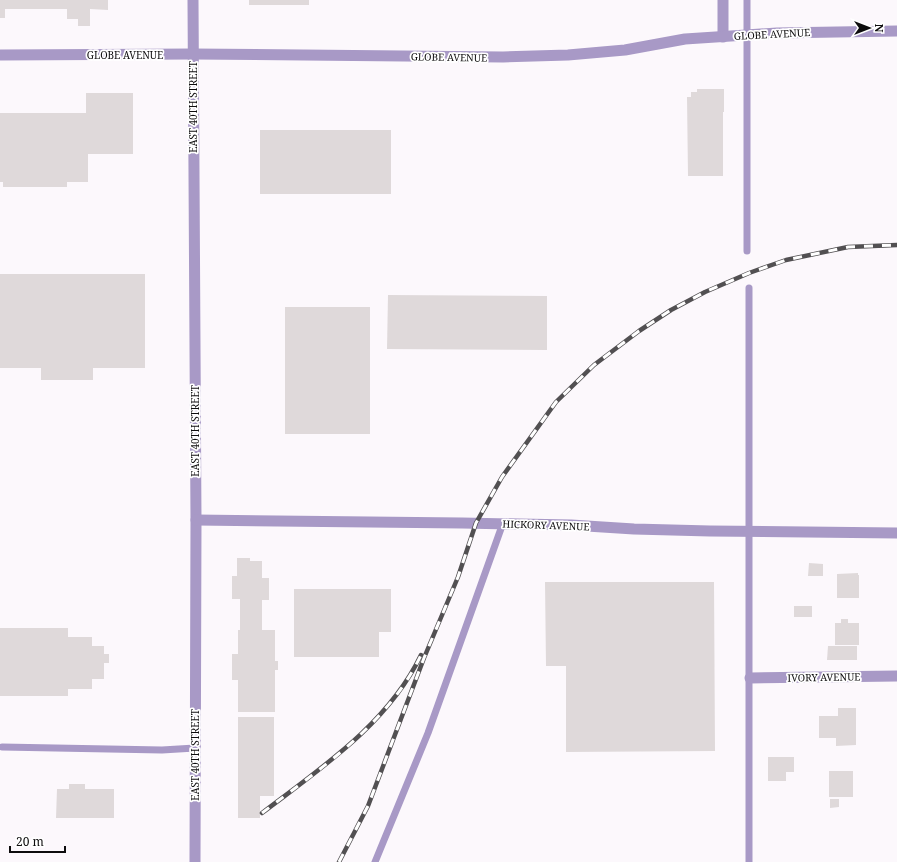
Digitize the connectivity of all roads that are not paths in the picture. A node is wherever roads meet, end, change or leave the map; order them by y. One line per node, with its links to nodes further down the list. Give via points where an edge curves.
1 (193, 0): 7 (street, EAST 40TH STREET)
2 (723, 0): 6 (street)
3 (747, 0): 5 (lane)
4 (897, 31): 5 (street, GLOBE AVENUE)
5 (746, 35): 6 (street, GLOBE AVENUE); 9 (lane)
6 (723, 37): 7 (street, GLOBE AVENUE, via 568,55 503,57)
7 (193, 54): 8 (street, GLOBE AVENUE); 11 (street, EAST 40TH STREET)
8 (0, 55)
9 (747, 251)
10 (749, 288): 13 (lane)
11 (196, 520): 12 (street, HICKORY AVENUE); 18 (street, EAST 40TH STREET)
12 (503, 523): 13 (street, HICKORY AVENUE); 20 (lane, via 428,733)
13 (749, 531): 14 (street, HICKORY AVENUE); 16 (lane)
14 (897, 532)
15 (897, 676): 16 (street, IVORY AVENUE)
16 (750, 678): 21 (lane)
17 (2, 747): 18 (lane, via 162,750)
18 (195, 748): 19 (street, EAST 40TH STREET)
19 (195, 862)
20 (375, 862)
21 (749, 862)

